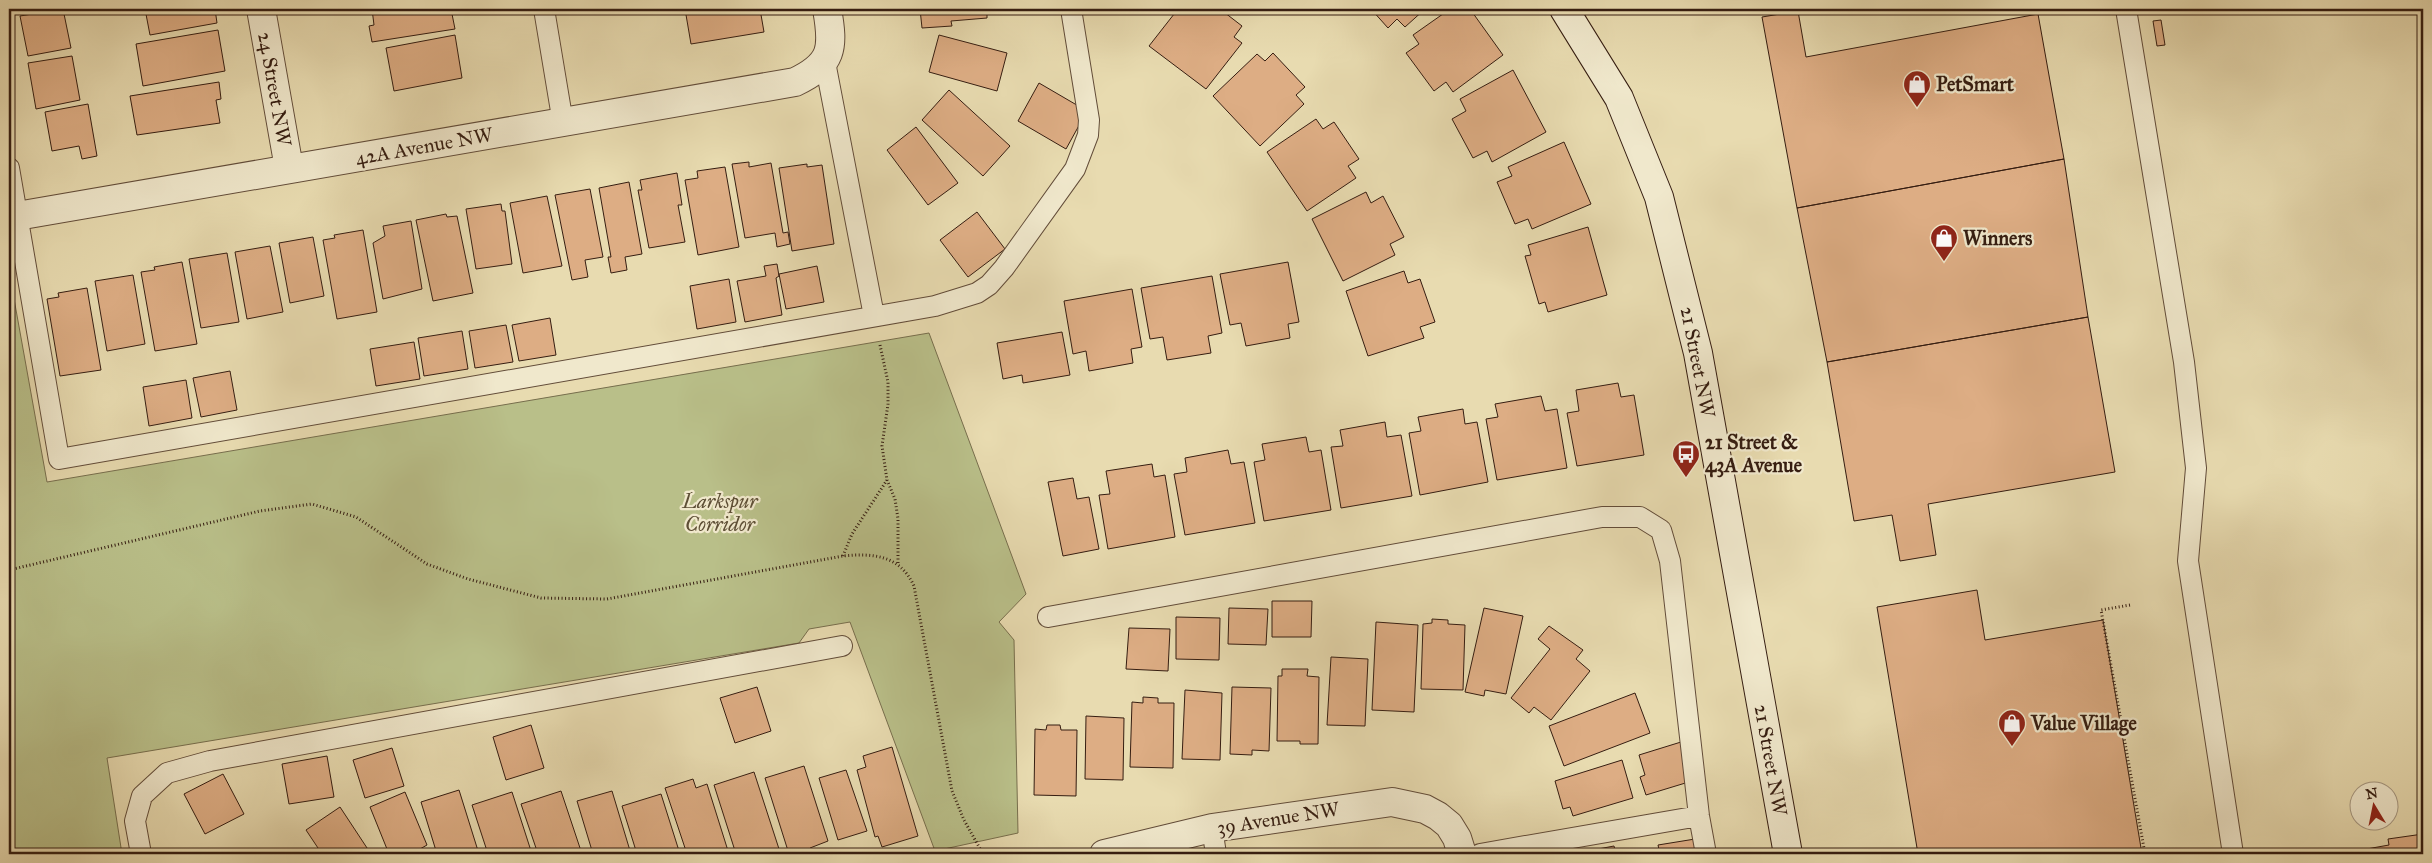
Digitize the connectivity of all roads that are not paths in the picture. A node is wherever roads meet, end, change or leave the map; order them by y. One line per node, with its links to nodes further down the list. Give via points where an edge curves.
1 (261, 9): 10 (street, 24 Street NW)
2 (544, 9): 8 (lane)
3 (827, 9): 7 (street, via 830,42)
4 (1071, 9): 12 (lane, via 1089,120 1088,135 1075,168 989,285 977,293 935,306)
5 (1564, 9): 22 (street, 21 Street NW, via 1619,98 1664,216 1698,353)
6 (2126, 9): 23 (lane, via 2184,362 2196,468 2188,561)
7 (825, 62): 8 (street, 42A Avenue NW, via 803,78 775,86); 12 (lane)
8 (563, 123): 10 (street, 42A Avenue NW)
9 (9, 168): 11 (lane)
10 (289, 168): 11 (street, 42A Avenue NW)
11 (17, 216): 12 (lane, via 59,459)
12 (874, 316)
13 (1048, 617): 15 (lane, via 1592,519 1640,517 1661,530 1670,561)
14 (842, 646): 17 (lane, via 210,762 167,773 142,796 136,821)
15 (1699, 816): 20 (lane); 21 (lane)
16 (1214, 841): 18 (street, 39 Avenue NW); 19 (street, 39 Avenue NW, via 1392,802 1425,809 1449,826)
17 (141, 854)
18 (1104, 854)
19 (1462, 854)
20 (1480, 854)
21 (1706, 854)
22 (1788, 854)
23 (2233, 854)

